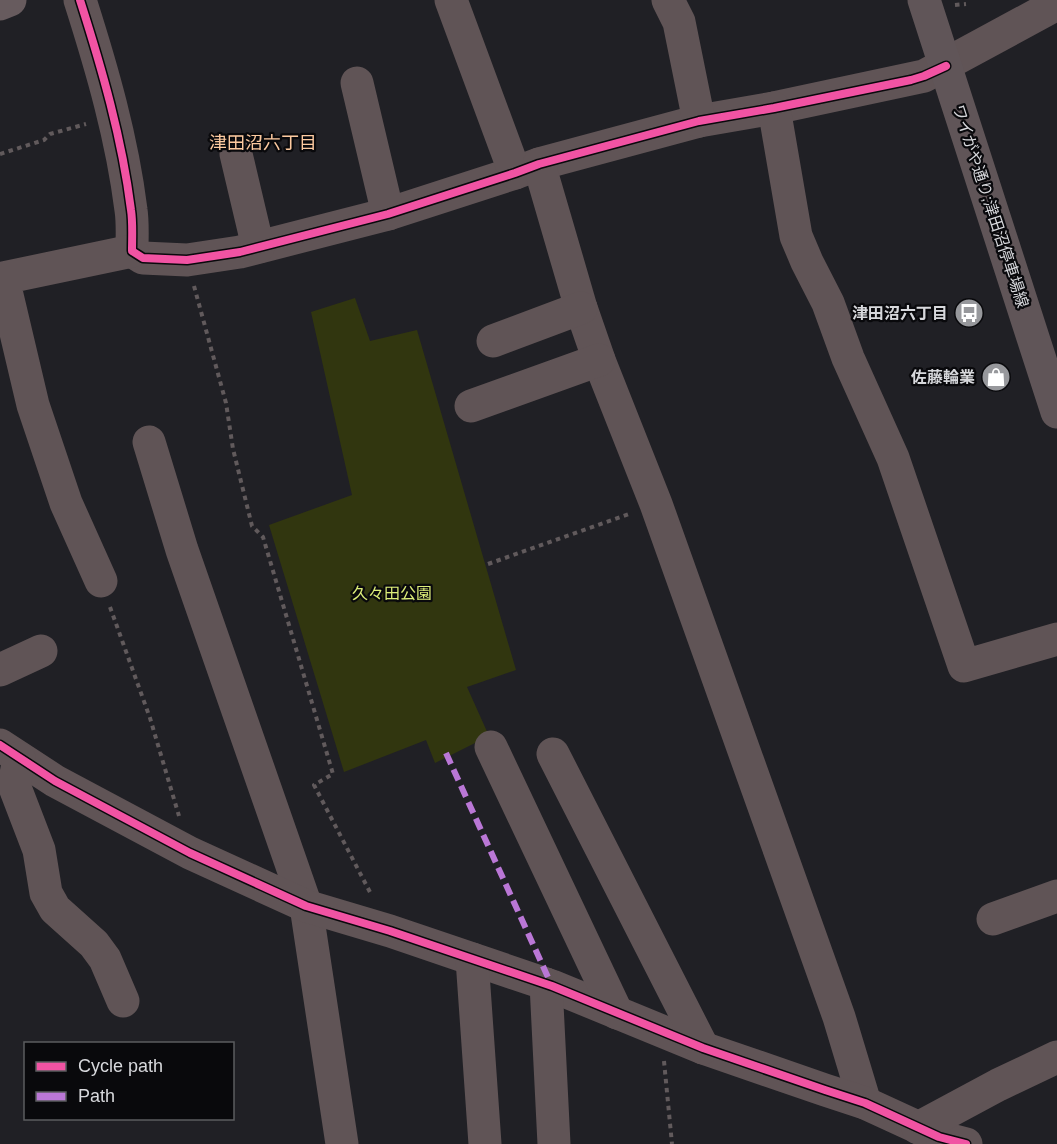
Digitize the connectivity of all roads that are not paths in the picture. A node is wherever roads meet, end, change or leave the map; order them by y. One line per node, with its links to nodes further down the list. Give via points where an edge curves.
1 (10, 0): 6 (highway)
2 (81, 0): 16 (street, via 115,119 132,211)
3 (451, 0): 13 (street)
4 (668, 0): 11 (street, via 679,22)
5 (924, 0): 8 (main road, ワイがや通り;津田沼停車場線)
6 (0, 4)
7 (1057, 4): 8 (street)
8 (946, 66): 10 (street, via 911,80); 19 (main road, ワイがや通り;津田沼停車場線)
9 (357, 83): 14 (street)
10 (774, 108): 11 (street); 25 (street, via 796,236 893,458 964,666)
11 (699, 121): 13 (street)
12 (236, 154): 15 (street)
13 (527, 168): 14 (street); 17 (street)
14 (388, 214): 15 (street)
15 (258, 247): 16 (street, via 187,260 143,258)
16 (132, 251): 24 (street, via 3,278 33,405 66,503)
17 (580, 308): 18 (street); 20 (street)
18 (493, 341)
19 (1049, 357): 22 (main road, ワイがや通り;津田沼停車場線)
20 (599, 360): 21 (street); 40 (street, via 656,504 839,1017)
21 (471, 406)
22 (1057, 412)
23 (149, 442): 32 (street, via 182,550)
24 (101, 581)
25 (1057, 639)
26 (41, 651): 27 (street)
27 (0, 670)
28 (491, 747): 37 (street)
29 (9, 751): 32 (street, via 55,781 190,853); 36 (street, via 14,785 39,850 46,893 56,909 100,951)
30 (554, 754): 38 (street)
31 (1057, 896): 33 (street)
32 (306, 906): 34 (street); 41 (street)
33 (993, 919)
34 (472, 959): 35 (street); 42 (street)
35 (546, 984): 37 (street); 43 (street)
36 (123, 1001)
37 (617, 1013): 38 (street)
38 (703, 1048): 40 (street, via 825,1090)
39 (1057, 1057): 40 (street, via 998,1085)
40 (891, 1123): 44 (street)
41 (342, 1144)
42 (485, 1144)
43 (554, 1144)
44 (966, 1144)

